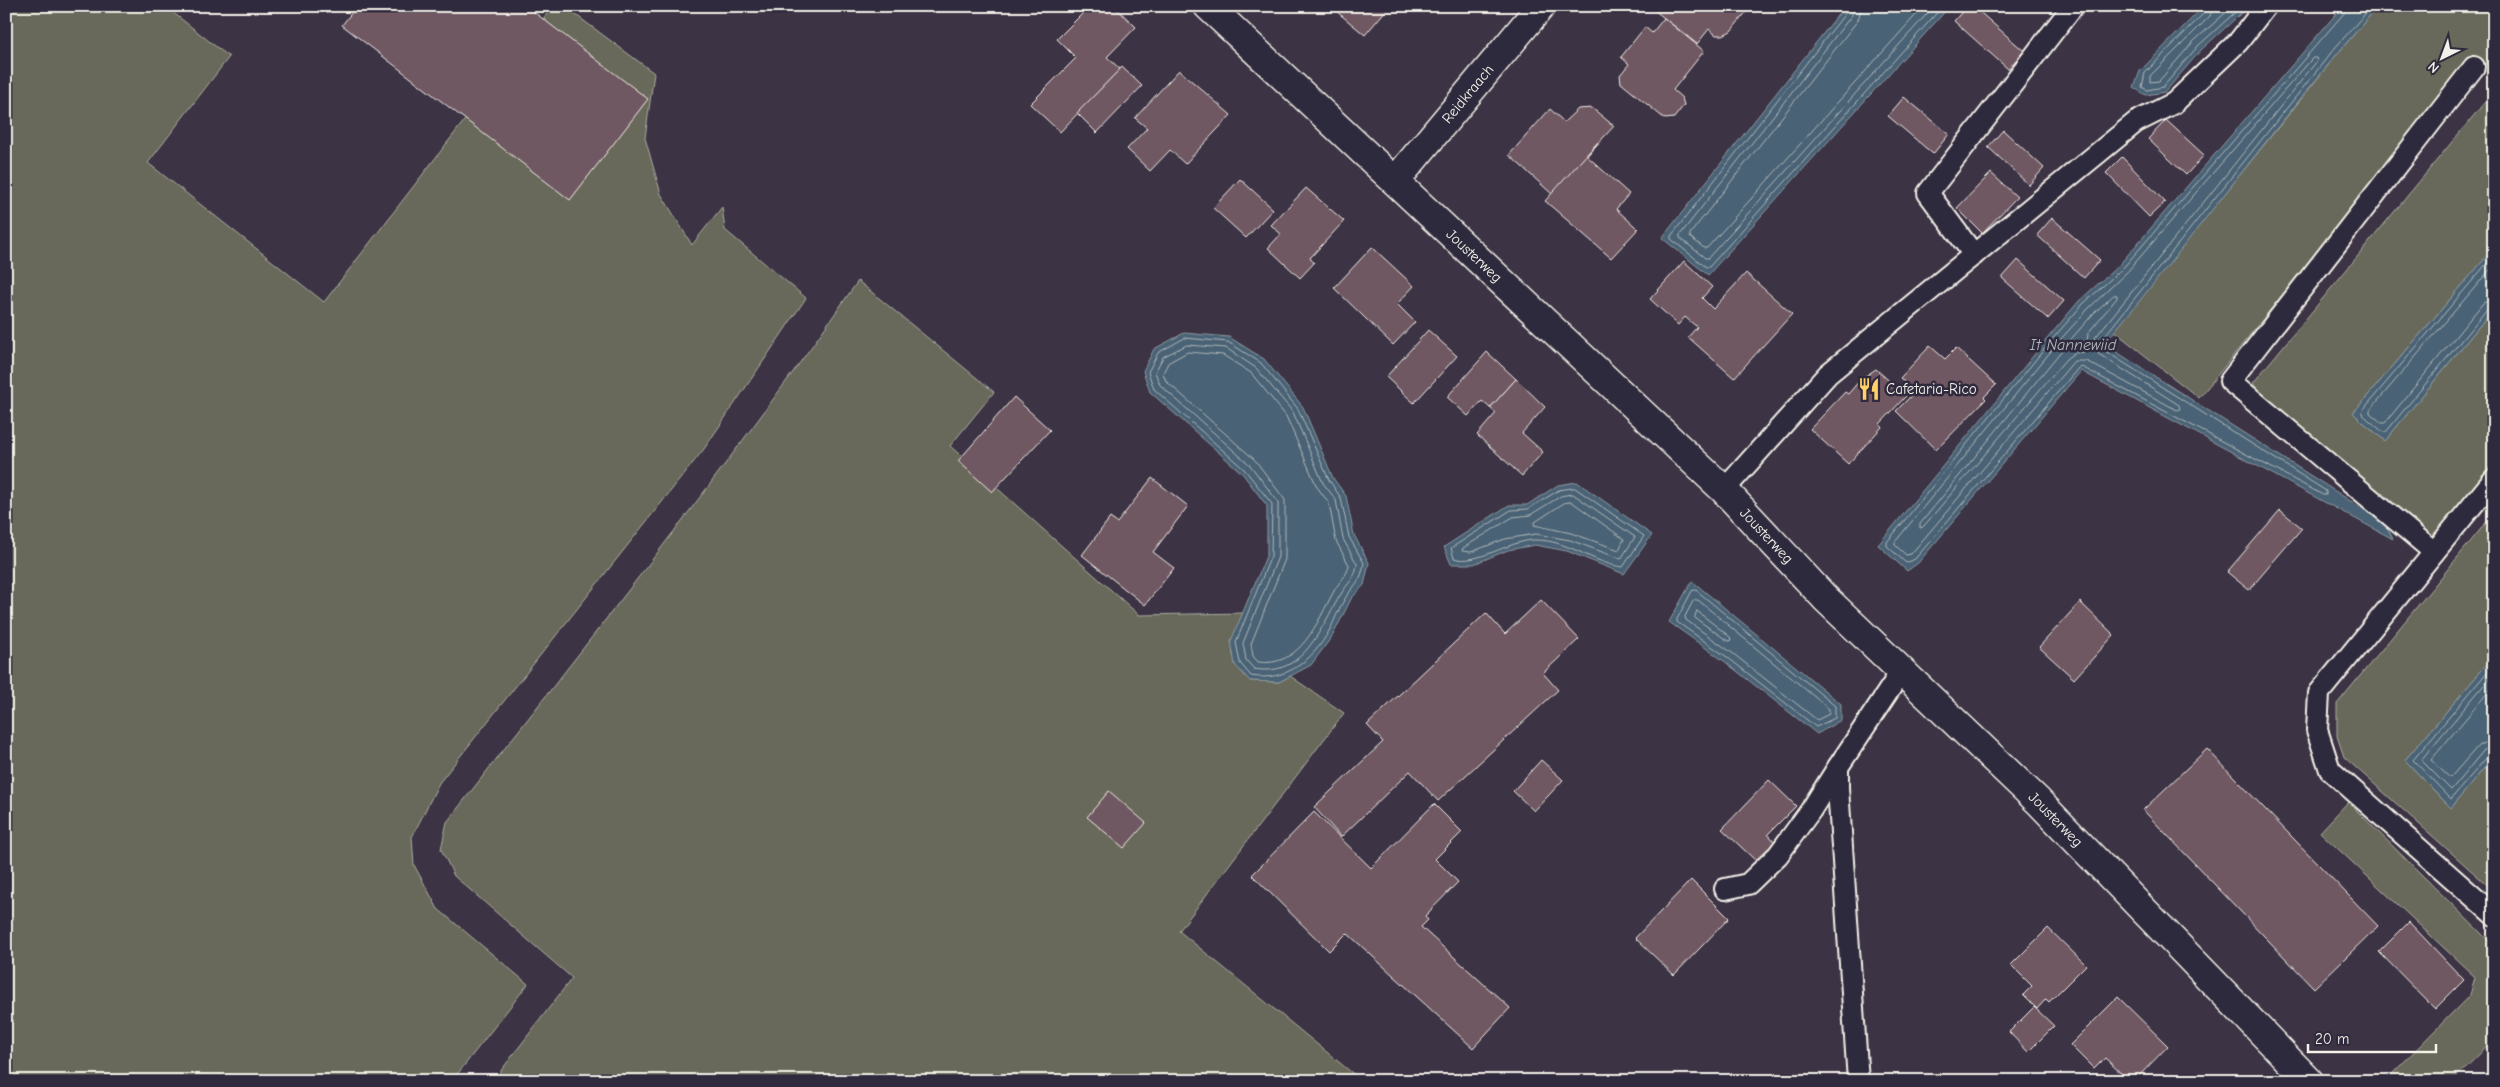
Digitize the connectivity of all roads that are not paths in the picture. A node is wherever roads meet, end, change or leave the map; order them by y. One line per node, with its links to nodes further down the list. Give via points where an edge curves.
1 (1208, 6): 6 (street, Jousterweg)
2 (1541, 6): 6 (street, Reidkraach)
3 (2073, 6): 7 (lane, via 1928,193)
4 (2266, 6): 7 (lane, via 2239,41 2174,103 2136,122)
5 (2474, 68): 10 (lane, via 2230,381)
6 (1396, 180): 9 (street, Jousterweg)
7 (1974, 255): 9 (lane, via 1828,374)
8 (2494, 479): 10 (lane)
9 (1724, 490): 11 (street, Jousterweg, via 1825,598)
10 (2434, 552): 14 (lane, via 2319,693 2318,730 2330,770)
11 (1901, 672): 12 (lane); 16 (street, Jousterweg, via 2038,801)
12 (1838, 767): 13 (lane, via 1778,854 1748,884); 15 (lane)
13 (1725, 889)
14 (2494, 915)
15 (1858, 1081)
16 (2309, 1081)

